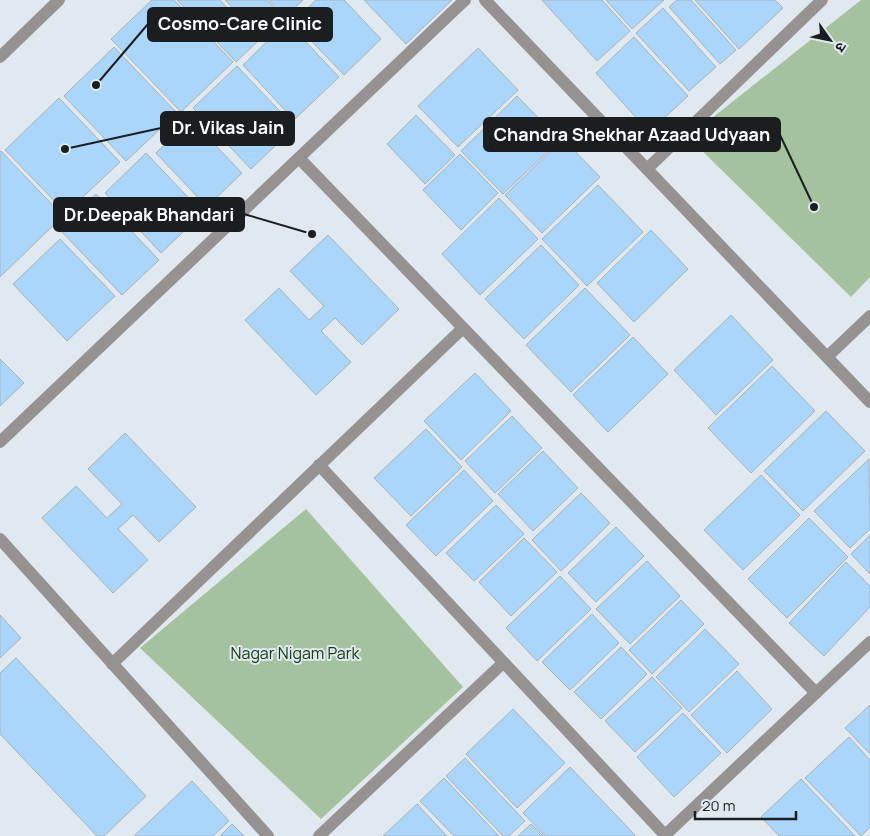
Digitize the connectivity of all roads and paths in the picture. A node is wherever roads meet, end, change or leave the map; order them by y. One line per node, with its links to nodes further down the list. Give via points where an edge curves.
1 (59, 0): 5 (street)
2 (465, 0): 6 (street)
3 (485, 0): 7 (street)
4 (822, 0): 7 (street)
5 (0, 57)
6 (299, 158): 9 (street); 12 (street)
7 (647, 169): 10 (street)
8 (870, 316): 10 (street)
9 (463, 328): 13 (street); 18 (street)
10 (827, 357): 11 (street)
11 (870, 402)
12 (0, 442)
13 (320, 465): 16 (street); 17 (street)
14 (0, 539): 17 (street)
15 (870, 642): 18 (street)
16 (503, 662): 20 (street); 21 (street)
17 (112, 664): 19 (street)
18 (816, 693): 21 (street)
19 (268, 836)
20 (319, 836)
21 (664, 836)

